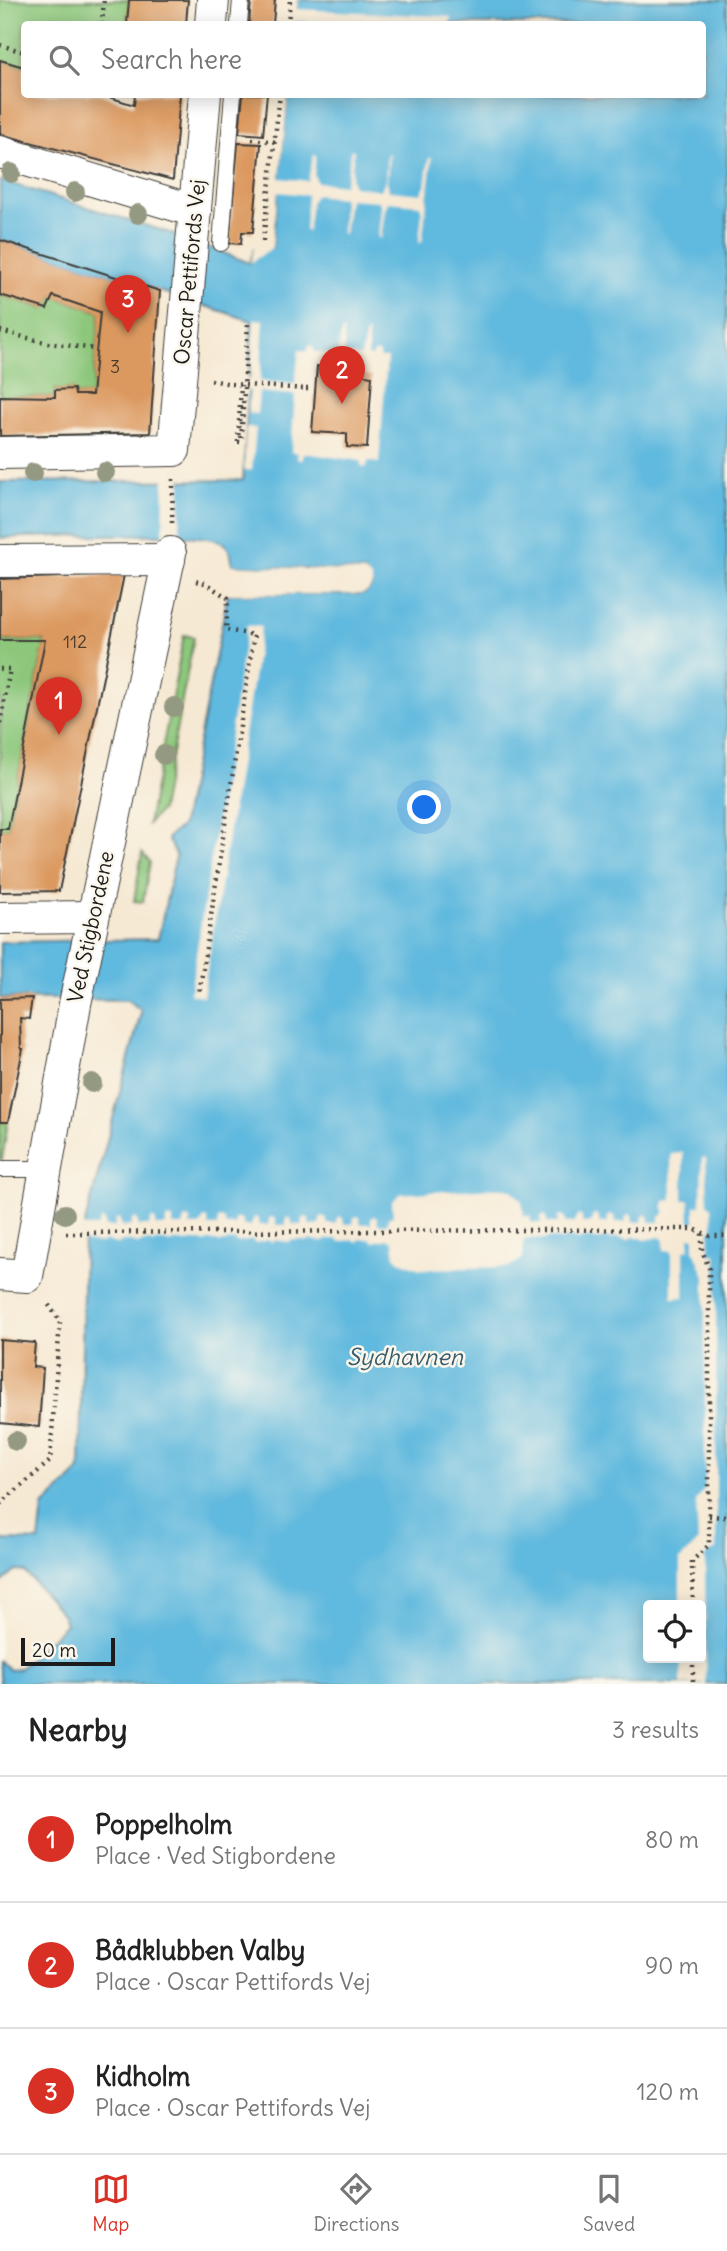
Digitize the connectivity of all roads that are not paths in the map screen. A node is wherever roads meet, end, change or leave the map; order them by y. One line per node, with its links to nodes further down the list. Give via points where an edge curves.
1 (213, 0): 3 (street)
2 (241, 0): 4 (lane)
3 (211, 21)
4 (239, 21)
5 (205, 98): 8 (street, Oscar Pettifords Vej)
6 (232, 98): 8 (lane)
7 (0, 152): 8 (street)
8 (203, 228): 9 (street, Oscar Pettifords Vej, via 187,305 174,463)
9 (0, 453)
10 (0, 561): 12 (street, Ved Stigbordene, via 170,547)
11 (0, 918): 12 (street)
12 (91, 925): 14 (street, Ved Stigbordene)
13 (0, 1169): 14 (lane)
14 (46, 1169): 15 (street, Ved Stigbordene)
15 (14, 1275)

